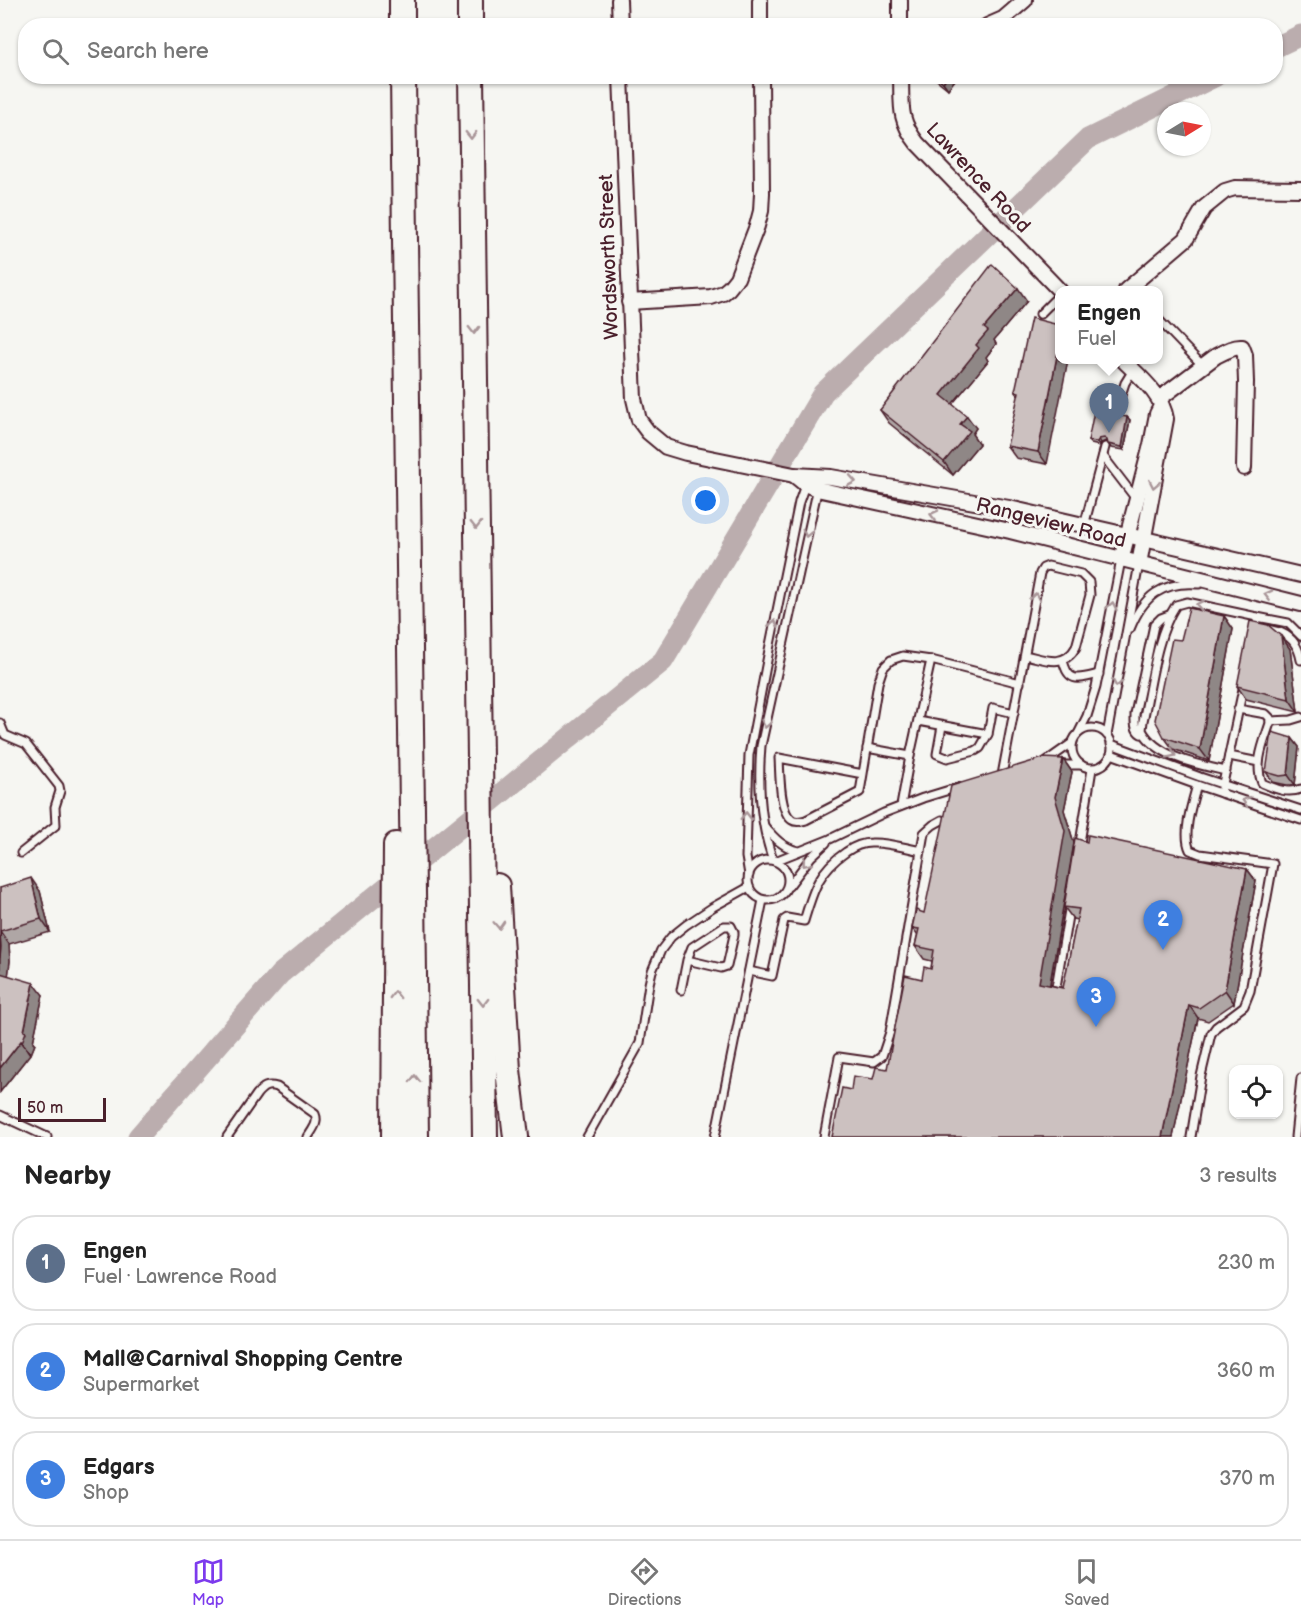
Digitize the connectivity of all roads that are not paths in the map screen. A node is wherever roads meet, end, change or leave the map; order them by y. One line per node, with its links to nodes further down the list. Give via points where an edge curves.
1 (402, 0): 7 (highway)
2 (470, 0): 8 (highway)
3 (619, 0): 9 (street)
4 (760, 0): 10 (street)
5 (900, 0): 11 (street)
6 (1025, 0): 12 (street)
7 (402, 18)
8 (470, 18)
9 (620, 18)
10 (760, 18)
11 (900, 18)
12 (1004, 18)
13 (471, 84): 89 (highway, one-way to 89, via 478,653)
14 (621, 84): 22 (street, Wordsworth Street)
15 (761, 84): 22 (street, via 761,211 735,282 711,297)
16 (901, 84): 20 (street, Lawrence Road, via 905,126 917,143)
17 (403, 88): 96 (highway)
18 (1301, 189): 19 (street, via 1225,191 1204,208 1186,239)
19 (1132, 286)
20 (1055, 288)
21 (1055, 297): 23 (lane)
22 (629, 302): 29 (street, Wordsworth Street, via 636,411)
23 (1040, 314)
24 (1163, 324): 26 (lane)
25 (1128, 365): 27 (street); 28 (lane)
26 (1204, 367): 27 (street); 32 (street, via 1216,356 1241,346 1246,373)
27 (1160, 403): 34 (street); 37 (street, one-way to 37, via 1165,424)
28 (1114, 417)
29 (648, 432): 33 (street, Rangeview Road, via 676,450)
30 (1105, 447): 31 (lane)
31 (1102, 456): 34 (lane); 35 (lane)
32 (1244, 468)
33 (813, 481): 35 (street, Rangeview Road, one-way to 35, via 1009,508); 38 (street, Rangeview Road, one-way to 33); 88 (lane, one-way to 88, via 761,746); 97 (lane, one-way to 33, via 749,755 799,502)
34 (1137, 499): 36 (street)
35 (1084, 526): 36 (street, Rangeview Road)
36 (1127, 536): 37 (street, Rangeview Road); 38 (street)
37 (1144, 540): 39 (street); 40 (street, Rangeview Road)
38 (1122, 560): 39 (street, Rangeview Road); 51 (lane, one-way to 38)
39 (1139, 564): 41 (street, Rangeview Road); 46 (lane)
40 (1301, 575)
41 (1234, 587): 42 (street, Rangeview Road, one-way to 41); 46 (lane, via 1190,584 1152,594 1142,604)
42 (1301, 603)
43 (1170, 615): 44 (lane, one-way to 43, via 1187,602 1176,605); 64 (lane, via 1160,642 1143,721); 64 (lane, via 1154,625 1135,714 1135,725)
44 (1257, 617): 45 (lane, via 1288,623); 47 (lane, via 1257,625 1282,633)
45 (1301, 636)
46 (1124, 647): 63 (lane, one-way to 63)
47 (1301, 654)
48 (1025, 655): 50 (lane); 50 (lane, one-way to 50, via 1040,573 1050,566 1081,574 1090,589 1076,647); 53 (lane)
49 (931, 660): 53 (lane); 57 (lane); 67 (lane, via 903,656 885,664)
50 (1063, 660): 51 (lane, via 1073,677)
51 (1099, 674): 61 (lane, via 1088,716)
52 (1245, 677): 54 (lane)
53 (1020, 683): 55 (lane)
54 (1238, 709): 58 (lane, via 1266,714); 70 (lane)
55 (1014, 713): 62 (lane, via 993,708); 77 (lane)
56 (1301, 717): 58 (lane)
57 (918, 721): 60 (lane); 69 (lane)
58 (1270, 721): 71 (lane)
59 (0, 723): 93 (lane, via 8,737 26,744 60,791 55,807 56,825)
60 (942, 726): 62 (lane); 62 (lane, via 937,749 938,754 947,758 977,750)
61 (1079, 732): 63 (lane, via 1097,728); 65 (lane)
62 (988, 734)
63 (1107, 735): 66 (lane)
64 (1145, 736): 74 (lane, one-way to 74, via 1152,745 1185,761)
65 (1072, 742): 72 (lane, via 1072,755); 72 (lane, via 1040,765)
66 (1112, 744): 68 (lane); 79 (lane)
67 (867, 748): 69 (lane); 76 (lane)
68 (1111, 754): 73 (lane, via 1104,764); 80 (lane)
69 (910, 756): 84 (lane)
70 (1229, 756): 71 (lane); 74 (lane)
71 (1259, 762): 82 (lane, via 1262,783 1288,792)
72 (1081, 765): 73 (lane)
73 (1092, 769): 95 (lane)
74 (1226, 771): 79 (lane)
75 (1011, 773): 77 (lane)
76 (863, 774): 76 (lane, via 779,758 786,814 791,820 806,820 860,792)
77 (1002, 776): 78 (lane)
78 (993, 778)
79 (1223, 784): 83 (lane); 85 (lane)
80 (1197, 785): 83 (lane); 118 (lane, via 1187,842 1190,850 1273,864 1250,991 1244,1006 1211,1034)
81 (963, 786): 84 (lane)
82 (1301, 789)
83 (1221, 793): 86 (lane, one-way to 83)
84 (901, 806): 90 (lane)
85 (1301, 810)
86 (1301, 819)
87 (942, 820): 92 (lane, via 924,833)
88 (764, 825): 91 (lane, via 786,848); 94 (lane)
89 (487, 832): 113 (highway, one-way to 113); 114 (highway, one-way to 114)
90 (830, 839): 91 (lane); 99 (lane, one-way to 99)
91 (798, 851): 94 (lane)
92 (921, 851): 103 (lane, via 870,843 854,846 832,861 813,890 804,921 787,918 783,922 772,976); 117 (lane, via 890,1032 882,1056 874,1062 839,1057)
93 (21, 853)
94 (774, 860): 97 (lane, via 755,864); 99 (lane, via 786,870)
95 (1077, 861)
96 (404, 865): 108 (highway, one-way to 96, via 396,916); 112 (highway, one-way to 96, via 413,897)
97 (748, 875): 98 (lane)
98 (749, 887): 101 (lane); 115 (lane, via 686,925 661,950 651,977 640,1043)
99 (786, 890): 101 (lane, via 776,899)
100 (1071, 895): 104 (lane)
101 (763, 900): 103 (lane)
102 (687, 960): 102 (lane, via 693,946 724,926 731,926 735,932 727,966); 105 (lane)
103 (749, 971): 116 (lane)
104 (1056, 987)
105 (681, 990)
106 (1301, 1078): 119 (lane)
107 (0, 1115): 109 (lane)
108 (394, 1129)
109 (47, 1137)
110 (228, 1137): 111 (lane, via 262,1088 272,1086 315,1114 316,1123)
111 (308, 1137)
112 (416, 1137)
113 (484, 1137)
114 (516, 1137)
115 (587, 1137)
116 (715, 1137)
117 (824, 1137)
118 (1191, 1137)
119 (1295, 1137)

